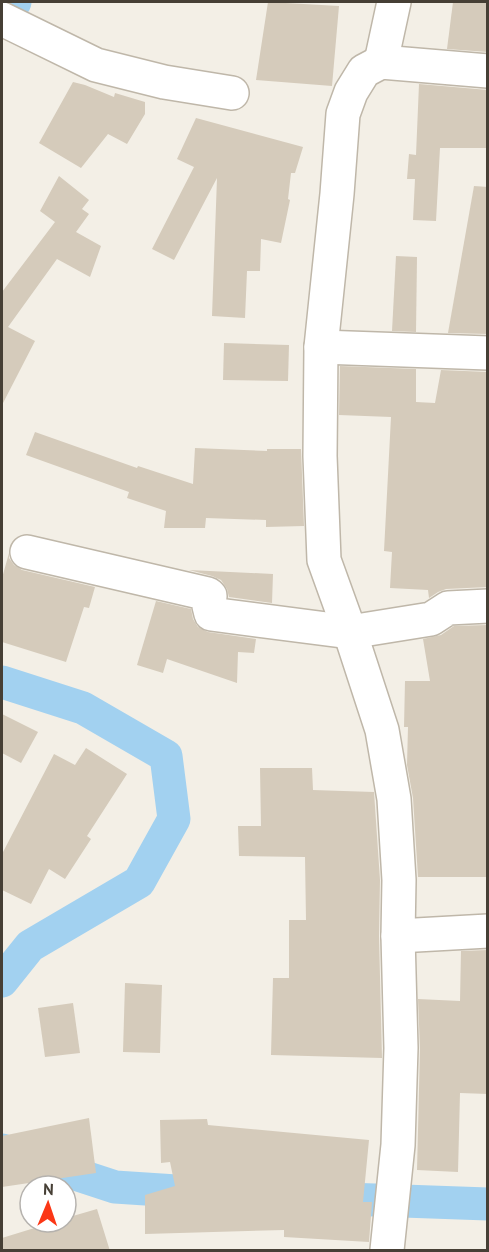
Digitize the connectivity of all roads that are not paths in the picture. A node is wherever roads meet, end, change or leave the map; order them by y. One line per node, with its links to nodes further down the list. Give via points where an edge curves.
1 (394, 2): 3 (street)
2 (2, 19): 5 (street, via 96,65)
3 (381, 62): 4 (street); 6 (street, via 364,71 343,114)
4 (488, 71)
5 (232, 93)
6 (321, 347): 7 (street); 10 (street, via 324,560)
7 (488, 353)
8 (27, 552): 10 (street, via 208,594 211,614)
9 (488, 606): 10 (street, via 448,608 431,619)
10 (350, 632): 12 (street, via 382,730 392,787 399,880)
11 (488, 931): 12 (street)
12 (398, 936): 13 (street, via 398,1146)
13 (387, 1251)

